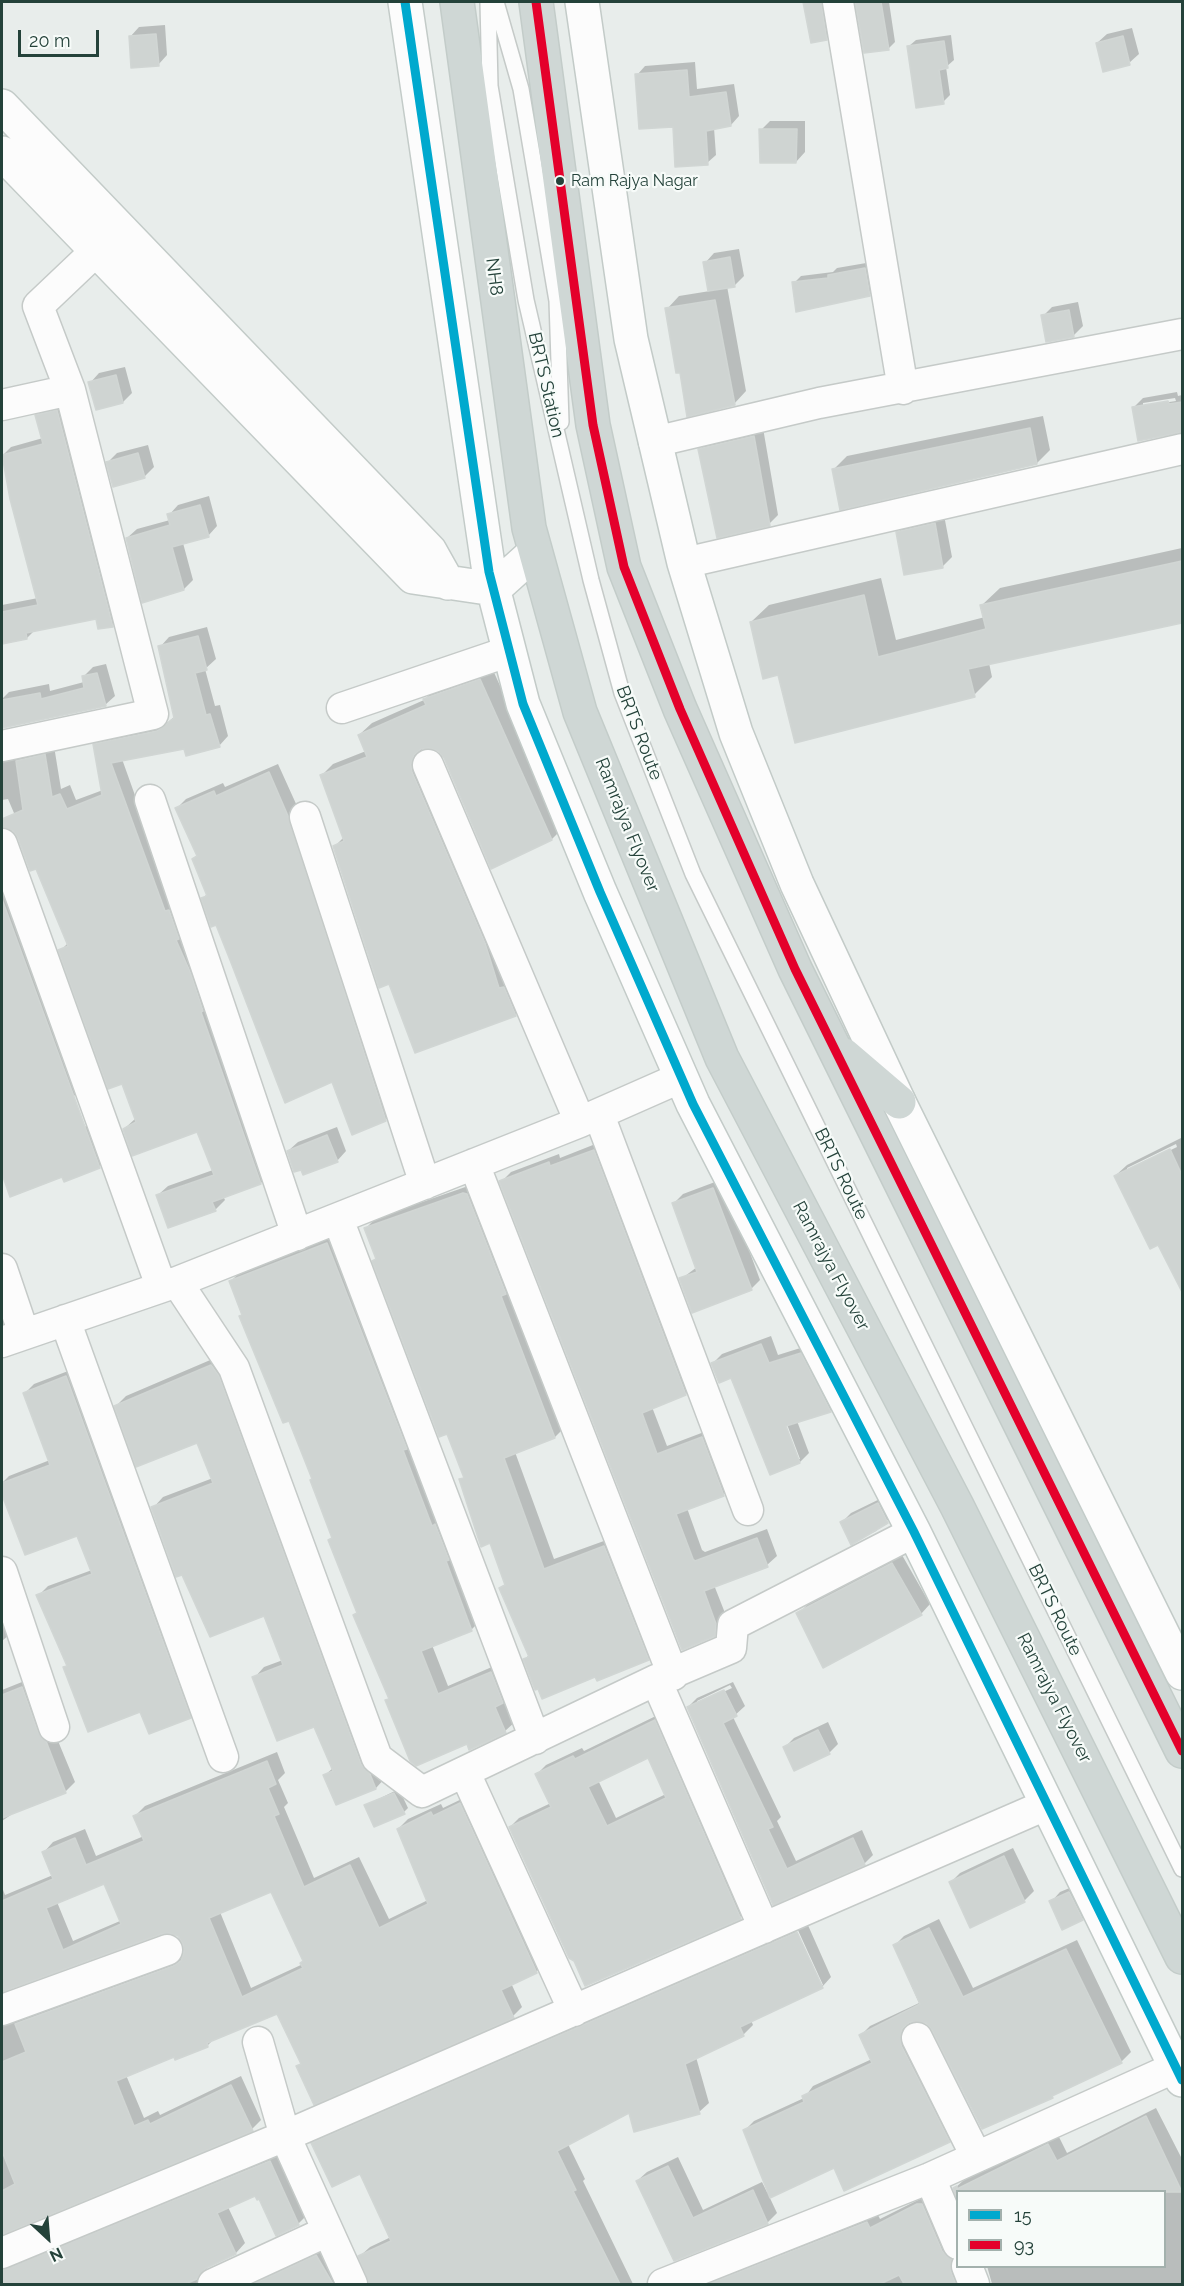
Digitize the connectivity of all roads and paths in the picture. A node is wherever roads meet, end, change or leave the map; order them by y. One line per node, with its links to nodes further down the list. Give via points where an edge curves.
1 (405, 2): 21 (street)
2 (457, 2): 18 (main road, NH8)
3 (488, 2): 17 (lane, BRTS Station, via 490,86 526,300)
4 (496, 2): 17 (lane, BRTS Station, via 521,89 557,301)
5 (536, 2): 29 (main road, via 593,425 624,567 685,720)
6 (582, 2): 15 (street, via 631,339)
7 (838, 2): 12 (street)
8 (2, 106): 20 (street, via 430,551)
9 (2, 153): 10 (street)
10 (97, 250): 13 (street, via 38,306); 20 (street, via 413,577)
11 (1182, 334): 12 (street)
12 (903, 389): 15 (street, via 819,403)
13 (70, 390): 14 (street); 24 (street, via 153,714)
14 (2, 405)
15 (654, 442): 19 (street)
16 (1182, 449): 19 (street)
17 (562, 455): 52 (lane, BRTS Route, via 622,693 693,874)
18 (535, 552): 21 (street); 55 (main road, Ramrajya Flyover, via 580,712 722,1058 957,1506)
19 (684, 563): 31 (street, via 747,761 797,884)
20 (448, 583): 21 (street)
21 (494, 589): 22 (street)
22 (508, 655): 23 (street); 30 (street, via 523,704 600,892)
23 (342, 708)
24 (2, 746)
25 (428, 765): 32 (street)
26 (150, 800): 36 (street)
27 (304, 817): 34 (street)
28 (2, 844): 38 (street)
29 (833, 1046): 31 (main road); 48 (main road)
30 (682, 1077): 32 (street); 42 (street)
31 (899, 1102): 44 (street)
32 (589, 1119): 33 (street); 41 (street)
33 (474, 1164): 34 (street); 45 (street)
34 (425, 1184): 35 (street)
35 (338, 1219): 36 (street); 47 (street)
36 (297, 1235): 38 (street)
37 (2, 1269): 40 (street)
38 (169, 1284): 39 (street); 50 (street, via 234,1368 376,1758 422,1792)
39 (65, 1320): 40 (street); 49 (street)
40 (13, 1338)
41 (748, 1510)
42 (914, 1532): 45 (street, via 733,1625 731,1648); 51 (street)
43 (2, 1572): 46 (street)
44 (1182, 1673)
45 (664, 1678): 47 (street); 53 (street)
46 (54, 1727)
47 (535, 1739): 50 (street)
48 (1182, 1751)
49 (224, 1757)
50 (465, 1773): 57 (street)
51 (1048, 1804): 53 (street); 60 (street)
52 (1182, 1869)
53 (764, 1928): 57 (street)
54 (167, 1950): 56 (street)
55 (1182, 1957)
56 (2, 2010)
57 (574, 2011): 61 (street)
58 (917, 2038): 62 (street)
59 (258, 2042): 61 (street)
60 (1179, 2073): 62 (street)
61 (285, 2136): 64 (street); 66 (street)
62 (976, 2156): 63 (street)
63 (930, 2178): 65 (street); 70 (street)
64 (328, 2232): 68 (street); 69 (street)
65 (956, 2242)
66 (2, 2253)
67 (968, 2268): 71 (street)
68 (213, 2284)
69 (352, 2284)
70 (663, 2284)
71 (974, 2284)

